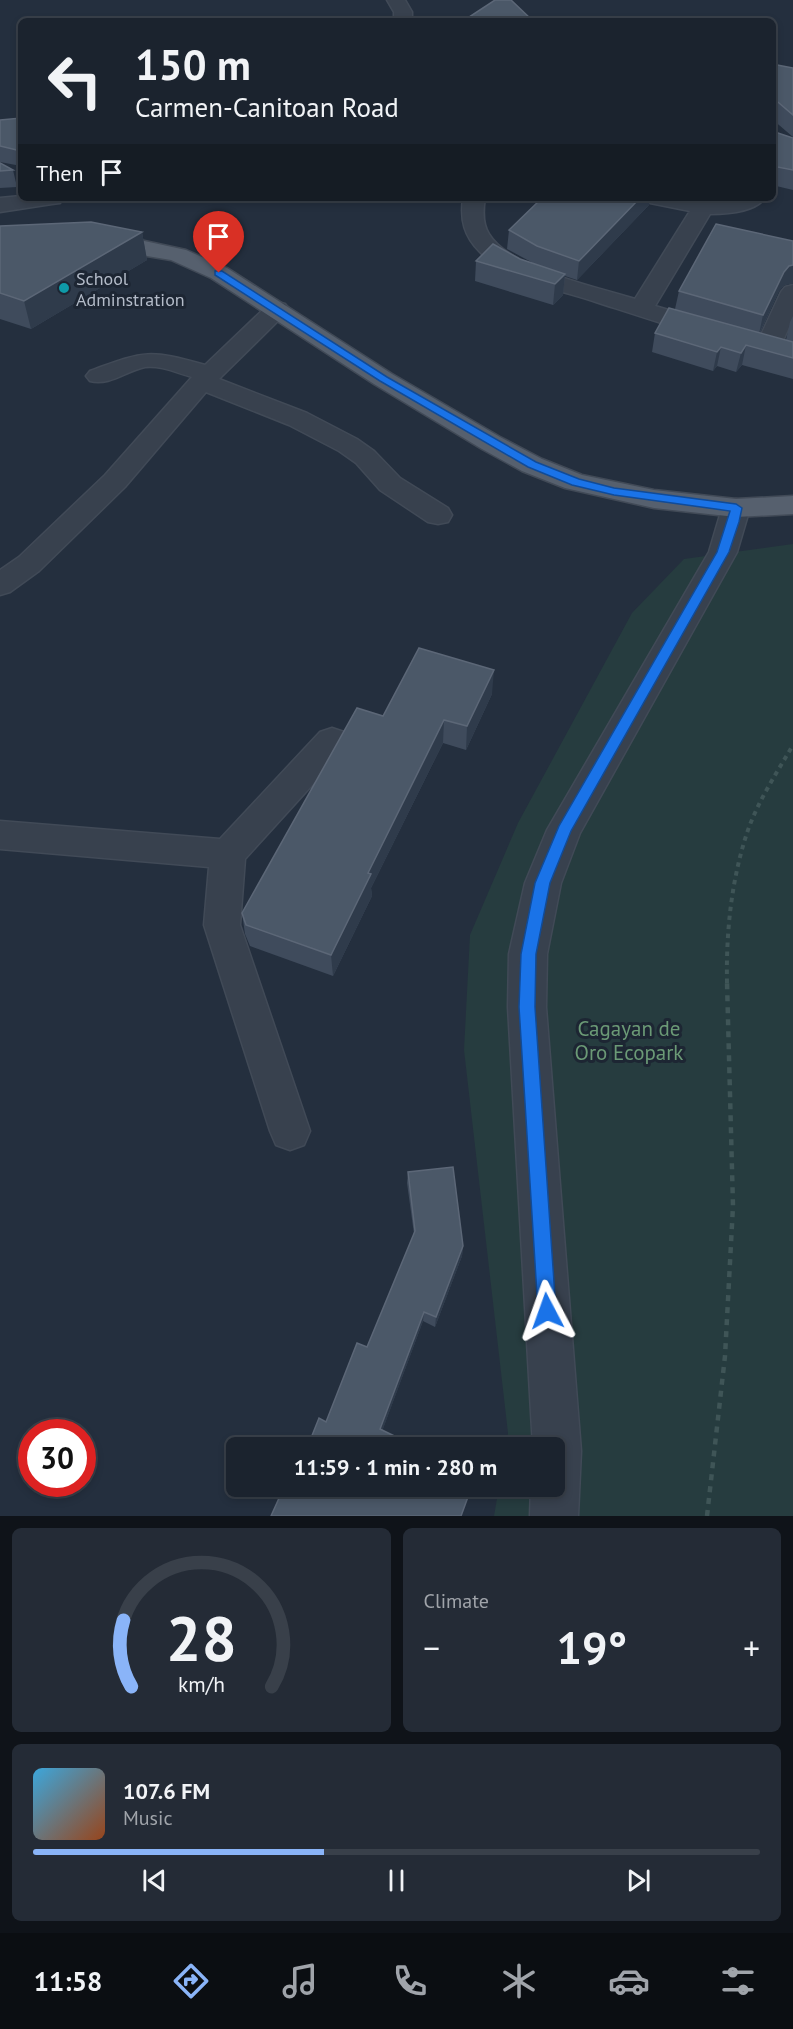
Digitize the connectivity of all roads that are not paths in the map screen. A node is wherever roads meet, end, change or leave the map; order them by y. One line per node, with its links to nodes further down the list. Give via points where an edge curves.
1 (396, 0): 2 (street)
2 (403, 18)
3 (30, 201): 7 (street)
4 (474, 201): 11 (street, via 471,219 480,239 518,269)
5 (673, 201): 8 (street)
6 (748, 201): 8 (street, via 738,206)
7 (0, 205)
8 (703, 207): 11 (street)
9 (74, 242): 12 (main road, via 126,244 178,255 219,273)
10 (793, 292): 13 (street)
11 (642, 308): 13 (street)
12 (277, 309): 16 (street); 18 (main road, via 383,379 532,465 614,491)
13 (768, 346): 14 (street)
14 (793, 354)
15 (99, 376): 16 (street, via 142,360 161,360)
16 (206, 377): 19 (street, via 348,445 390,484); 20 (street, via 115,482 29,564)
17 (792, 506): 18 (main road)
18 (736, 508): 25 (street, via 723,552 564,830 543,883 528,954 527,1007 557,1451)
19 (438, 515)
20 (0, 585)
21 (332, 741): 23 (street)
22 (0, 836): 23 (street)
23 (228, 854): 24 (street, via 222,925)
24 (290, 1131)
25 (554, 1516)

